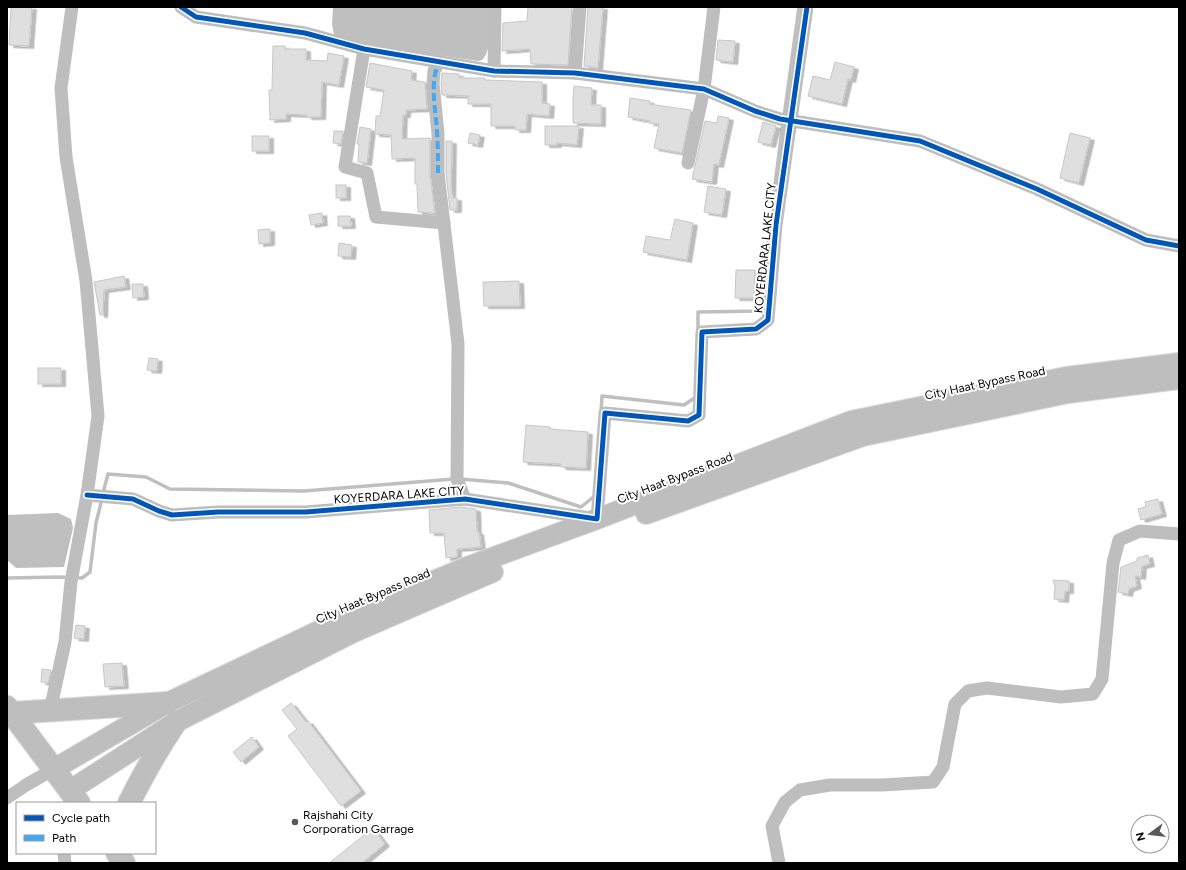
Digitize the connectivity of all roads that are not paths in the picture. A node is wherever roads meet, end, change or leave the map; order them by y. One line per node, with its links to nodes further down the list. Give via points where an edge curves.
1 (72, 7): 18 (street, via 61,88 66,157 86,282 98,416)
2 (181, 7): 7 (street, via 196,17 305,33)
3 (495, 7): 9 (street)
4 (580, 7): 10 (street)
5 (714, 7): 11 (street)
6 (805, 8): 12 (street, KOYERDARA LAKE CITY)
7 (364, 49): 8 (street); 14 (street, via 345,167 367,173 376,217)
8 (438, 62): 9 (street); 14 (street, via 433,83 438,134 438,173)
9 (494, 71): 10 (street)
10 (575, 73): 11 (street)
11 (704, 89): 12 (street, via 755,111); 13 (street)
12 (787, 120): 15 (street, via 920,141 1037,189 1146,240); 20 (street, KOYERDARA LAKE CITY, via 768,320 756,329 702,332 699,415 688,421 605,413)
13 (688, 163)
14 (444, 223): 19 (street, via 458,344 457,478)
15 (1179, 246)
16 (1179, 363): 20 (main road, City Haat Bypass Road, via 1066,377 851,421)
17 (1179, 379): 24 (main road, City Haat Bypass Road, via 1068,393 863,436 471,580)
18 (87, 495): 19 (street, KOYERDARA LAKE CITY, via 133,499 172,515 306,512); 23 (street, via 72,577 65,642)
19 (464, 499): 20 (street, KOYERDARA LAKE CITY)
20 (597, 519): 24 (main road, City Haat Bypass Road, via 467,567 348,616)
21 (1179, 534): 31 (street, via 1140,531 1118,540 1113,562 1102,679 1093,694 1061,697 987,688 968,691 955,704 943,767 933,782 830,785 800,790 785,802 772,826)
22 (9, 710): 23 (highway); 25 (highway)
23 (50, 711): 24 (highway)
24 (172, 713): 25 (main road, City Haat Bypass Road); 27 (main road, City Haat Bypass Road); 28 (highway, via 158,750)
25 (54, 769): 26 (street); 27 (highway)
26 (7, 798)
27 (71, 799)
28 (130, 802)
29 (118, 854): 30 (highway)
30 (124, 863)
31 (779, 863)

